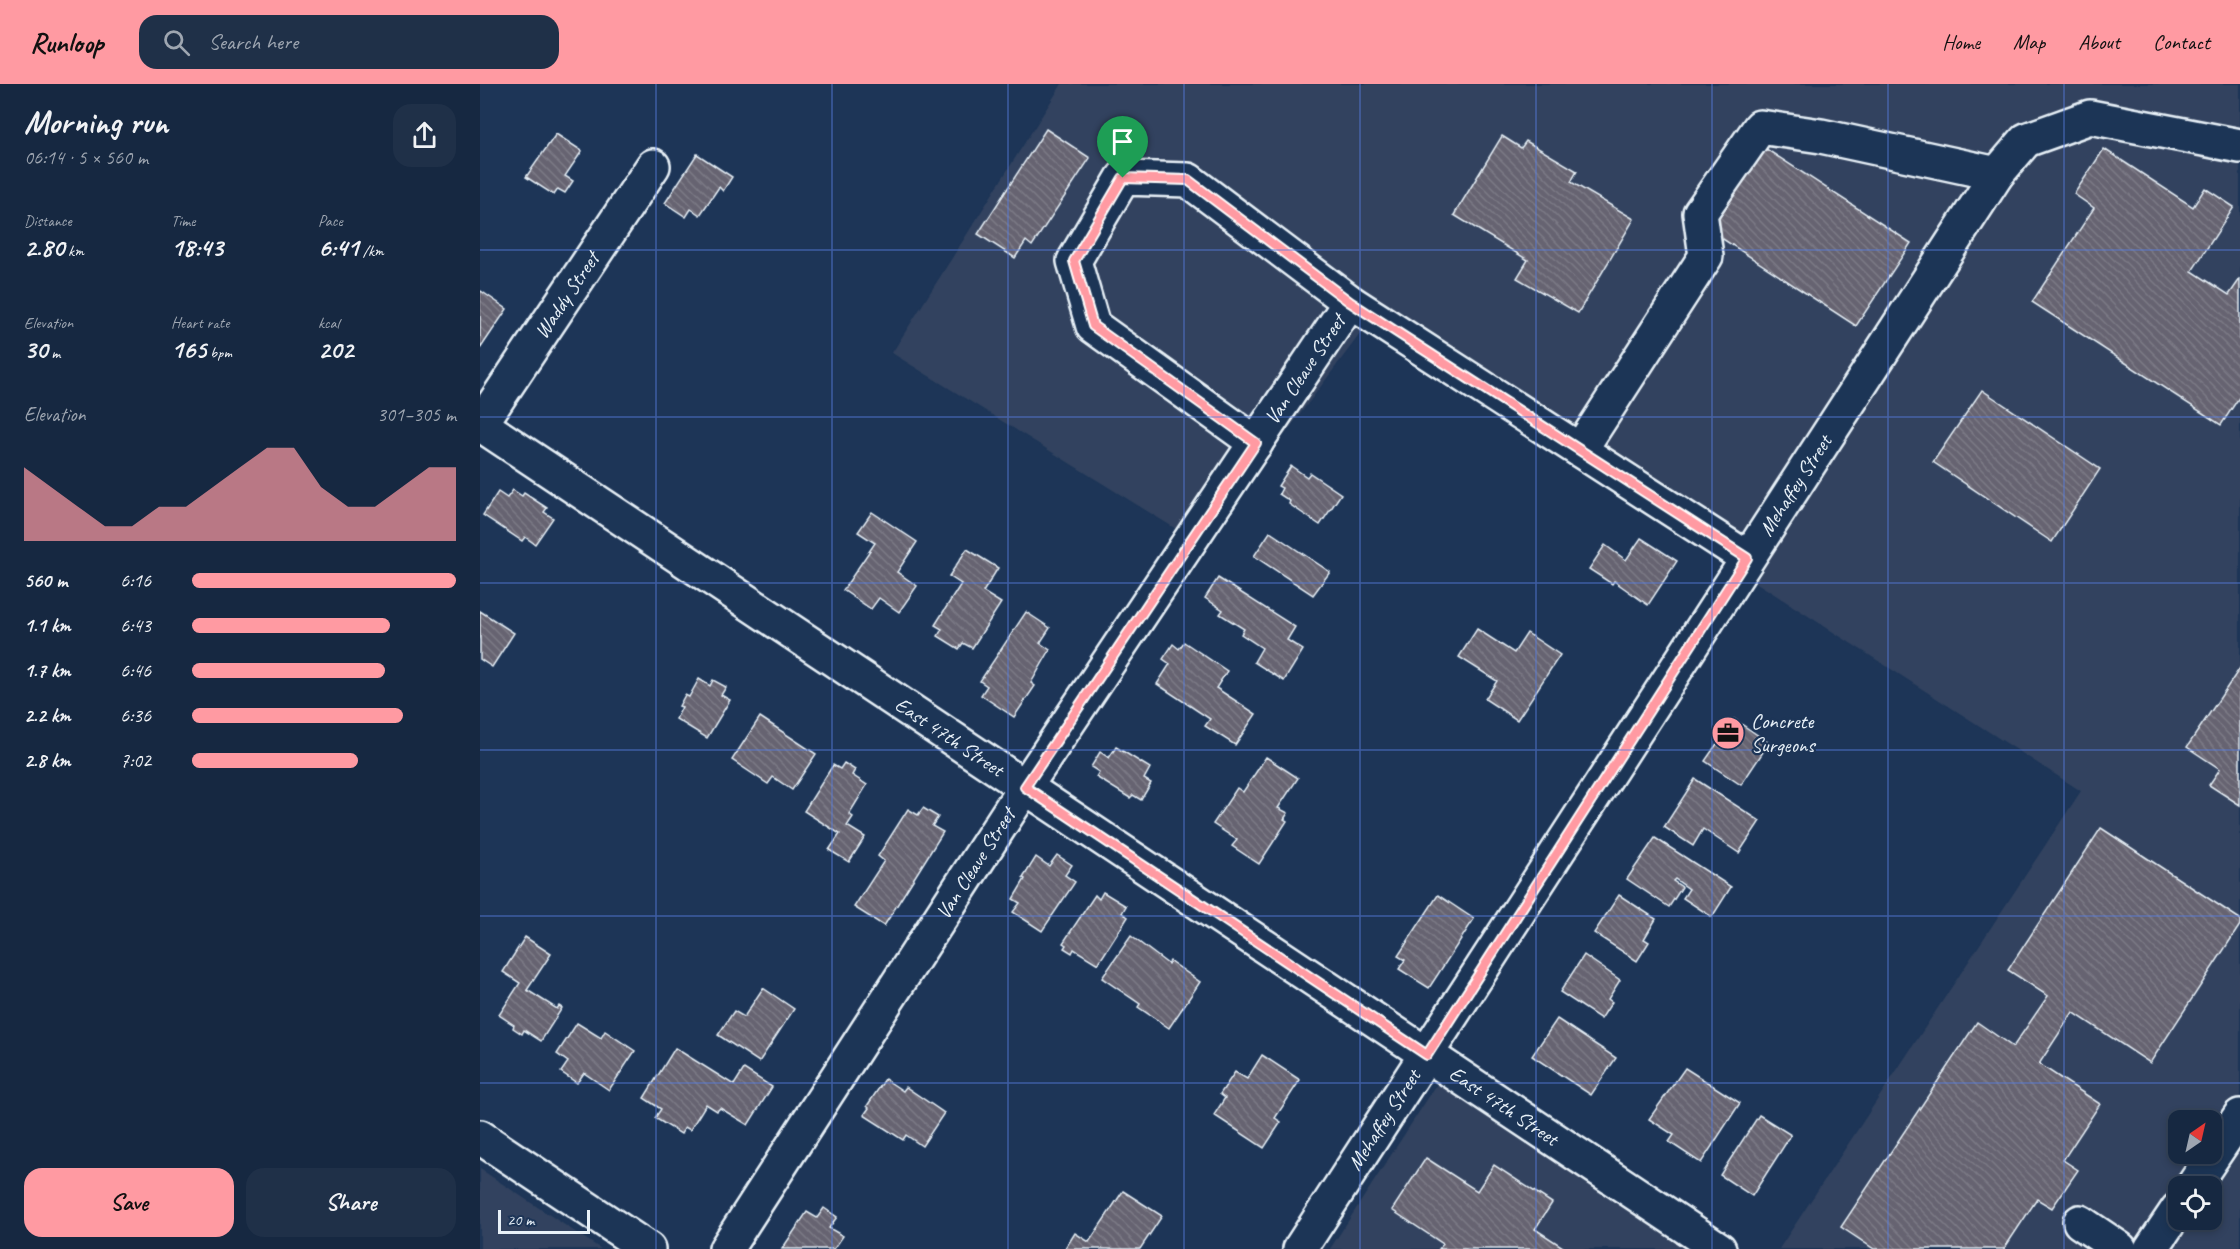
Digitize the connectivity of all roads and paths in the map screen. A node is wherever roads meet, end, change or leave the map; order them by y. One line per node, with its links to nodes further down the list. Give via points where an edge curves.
1 (2240, 146): 3 (street, Mehaffey Street, via 2090,117 2026,140)
2 (653, 166): 5 (street, Waddy Street)
3 (1997, 174): 7 (street, via 1821,136 1760,127 1700,213 1706,256); 8 (street, Mehaffey Street)
4 (1350, 302): 6 (street, Van Cleave Street); 6 (street, via 1188,180 1123,178 1074,261 1093,326); 7 (street)
5 (480, 424): 9 (street, East 47th Street)
6 (1256, 443): 9 (street, Van Cleave Street)
7 (1580, 450): 8 (street)
8 (1747, 558): 10 (street, Mehaffey Street)
9 (1025, 787): 10 (street, East 47th Street); 17 (street, Van Cleave Street)
10 (1427, 1055): 18 (street, Mehaffey Street); 19 (street, East 47th Street)
11 (2240, 1116): 13 (street)
12 (480, 1137): 16 (street)
13 (2200, 1176)
14 (2080, 1221): 20 (street)
15 (2168, 1224): 21 (street)
16 (648, 1249)
17 (726, 1249)
18 (1300, 1249)
19 (1719, 1249)
20 (2120, 1249)
21 (2151, 1249)

